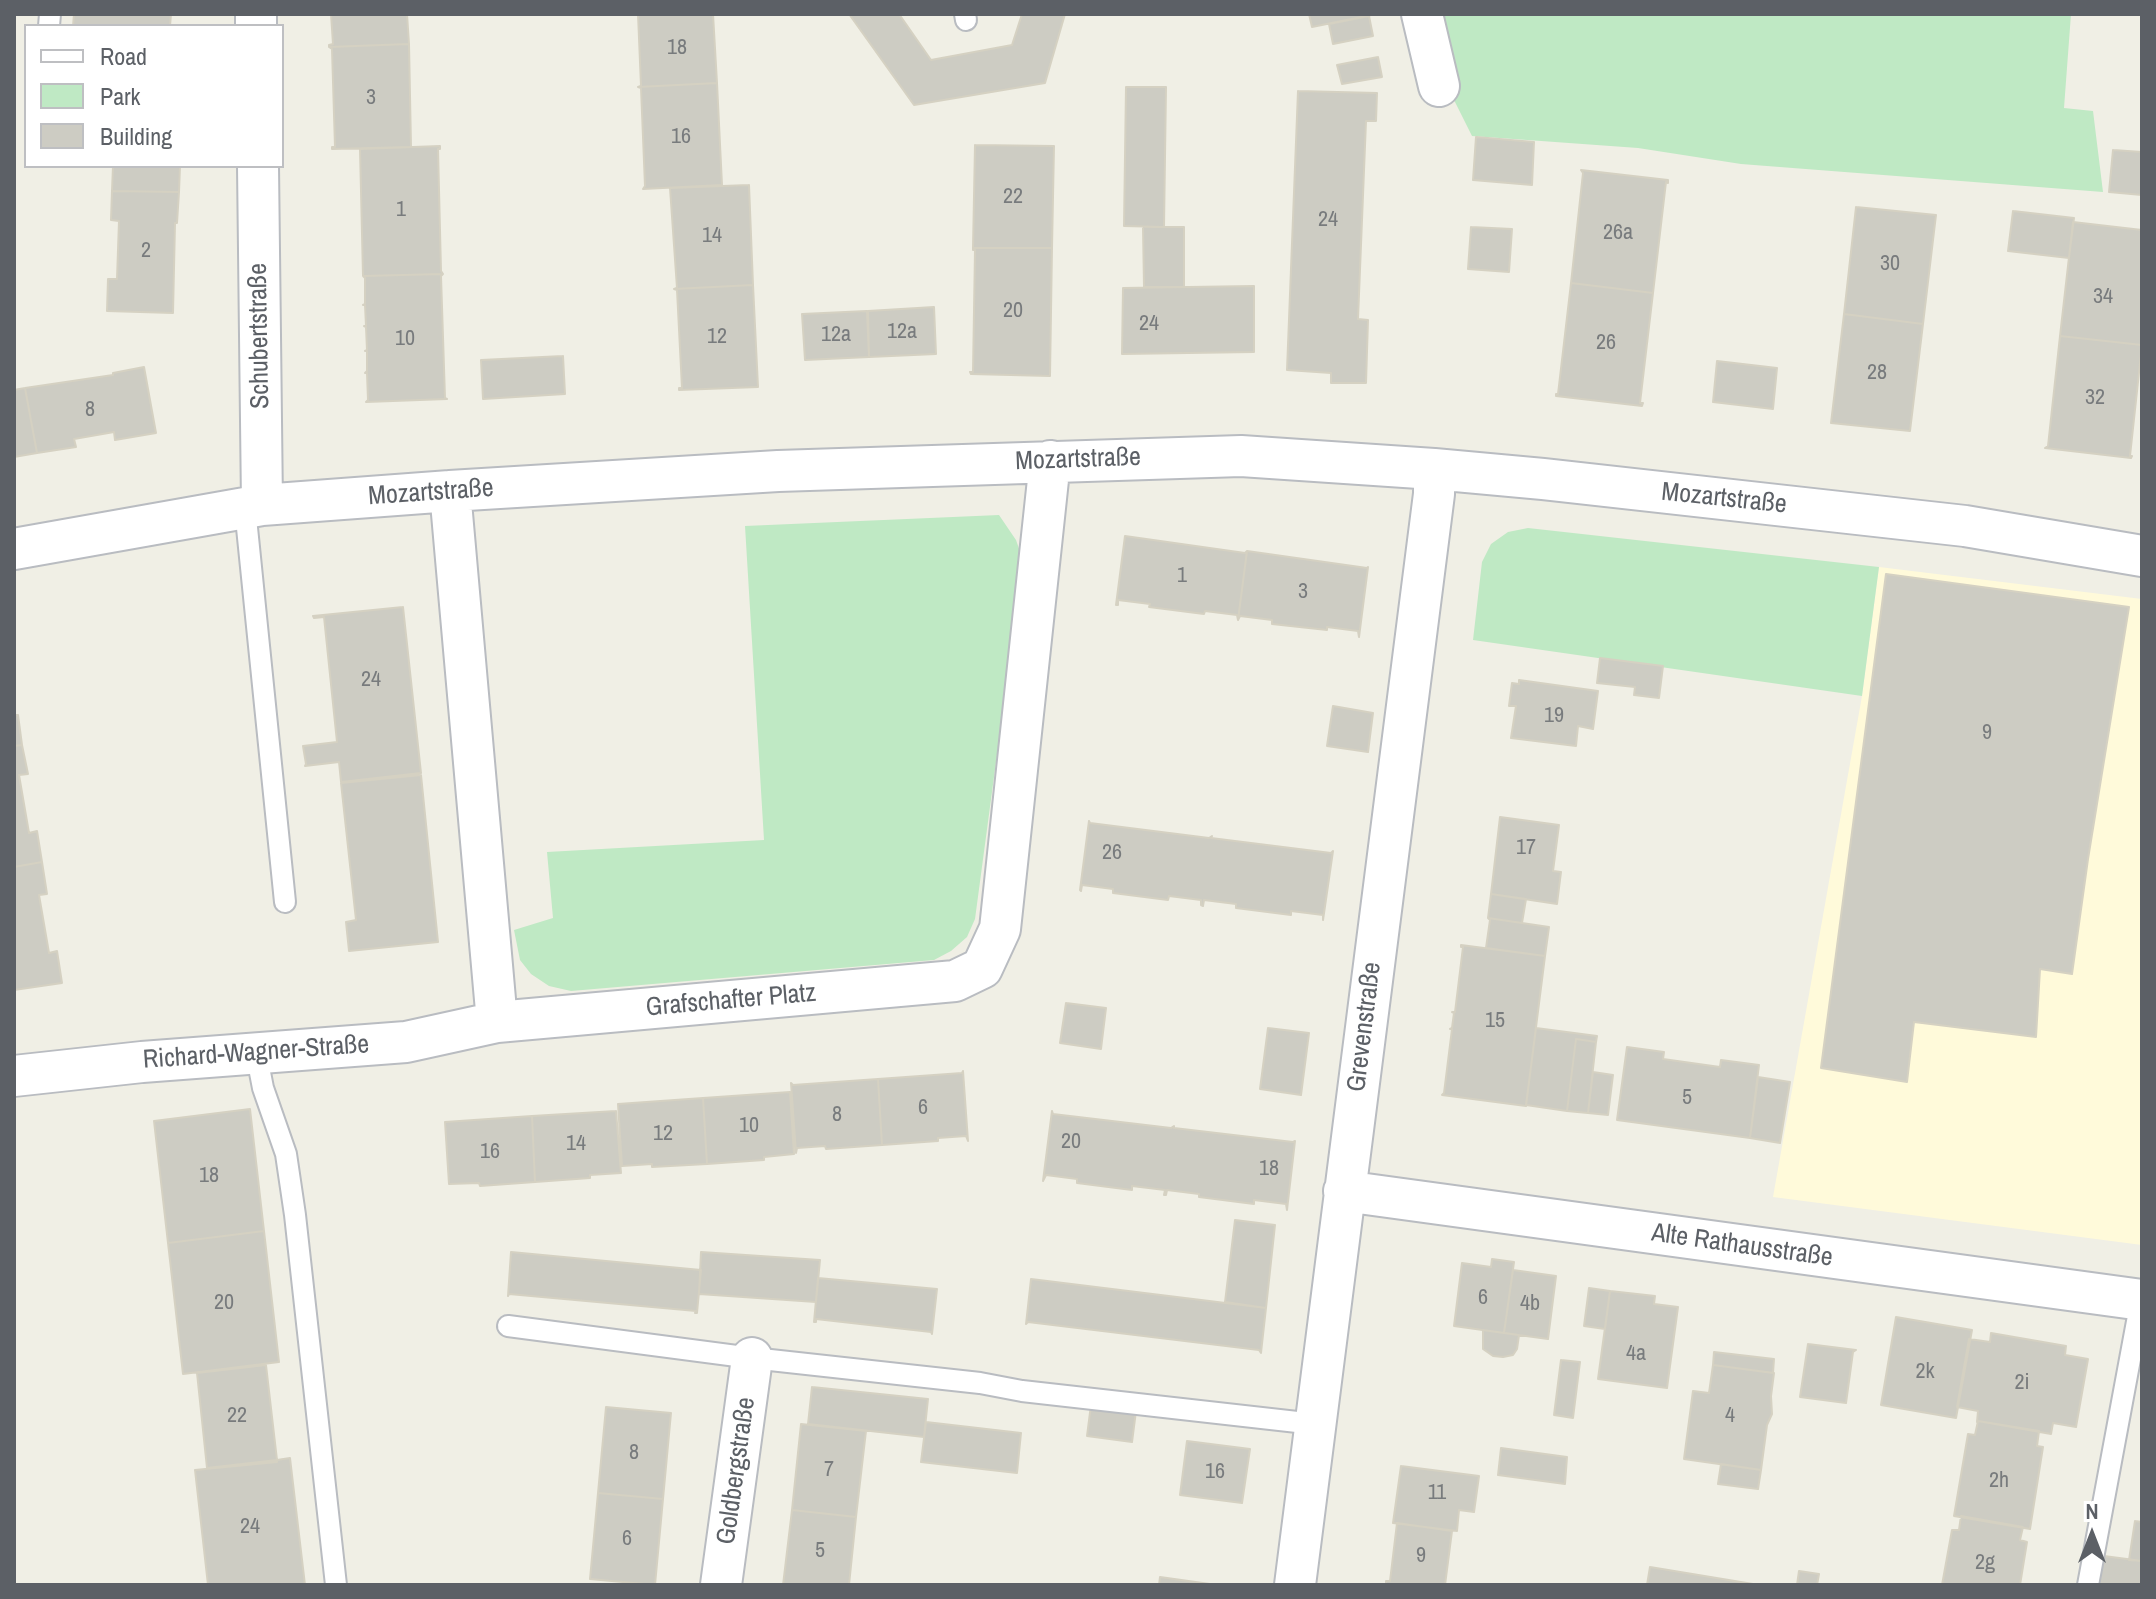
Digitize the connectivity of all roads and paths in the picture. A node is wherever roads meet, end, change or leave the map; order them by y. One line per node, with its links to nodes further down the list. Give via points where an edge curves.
1 (1422, 14): 2 (street)
2 (1439, 86)
3 (258, 168): 7 (street, Schubertstraße)
4 (1050, 461): 5 (street, Mozartstraße, via 1241,456); 6 (street, Mozartstraße); 11 (street, Grafschafter Platz, via 1000,929 982,968 955,981)
5 (1434, 469): 9 (street, Mozartstraße, via 1965,526); 14 (street, Grevenstraße)
6 (450, 491): 7 (street, Mozartstraße); 11 (street)
7 (253, 507): 8 (street, Mozartstraße); 10 (lane)
8 (14, 549)
9 (2142, 556)
10 (285, 902)
11 (497, 1022): 12 (street, Richard-Wagner-Straße, via 406,1042)
12 (256, 1052): 13 (street, Richard-Wagner-Straße); 19 (lane, via 286,1154)
13 (14, 1076)
14 (1344, 1191): 15 (street, Alte Rathausstraße); 18 (street, Grevenstraße)
15 (2141, 1300): 22 (lane, Alte Rathausstraße)
16 (508, 1326): 17 (lane)
17 (752, 1358): 18 (lane); 20 (street, Goldbergstraße)
18 (1315, 1424): 21 (street, Grevenstraße)
19 (336, 1585)
20 (721, 1585)
21 (1295, 1585)
22 (2088, 1585)

